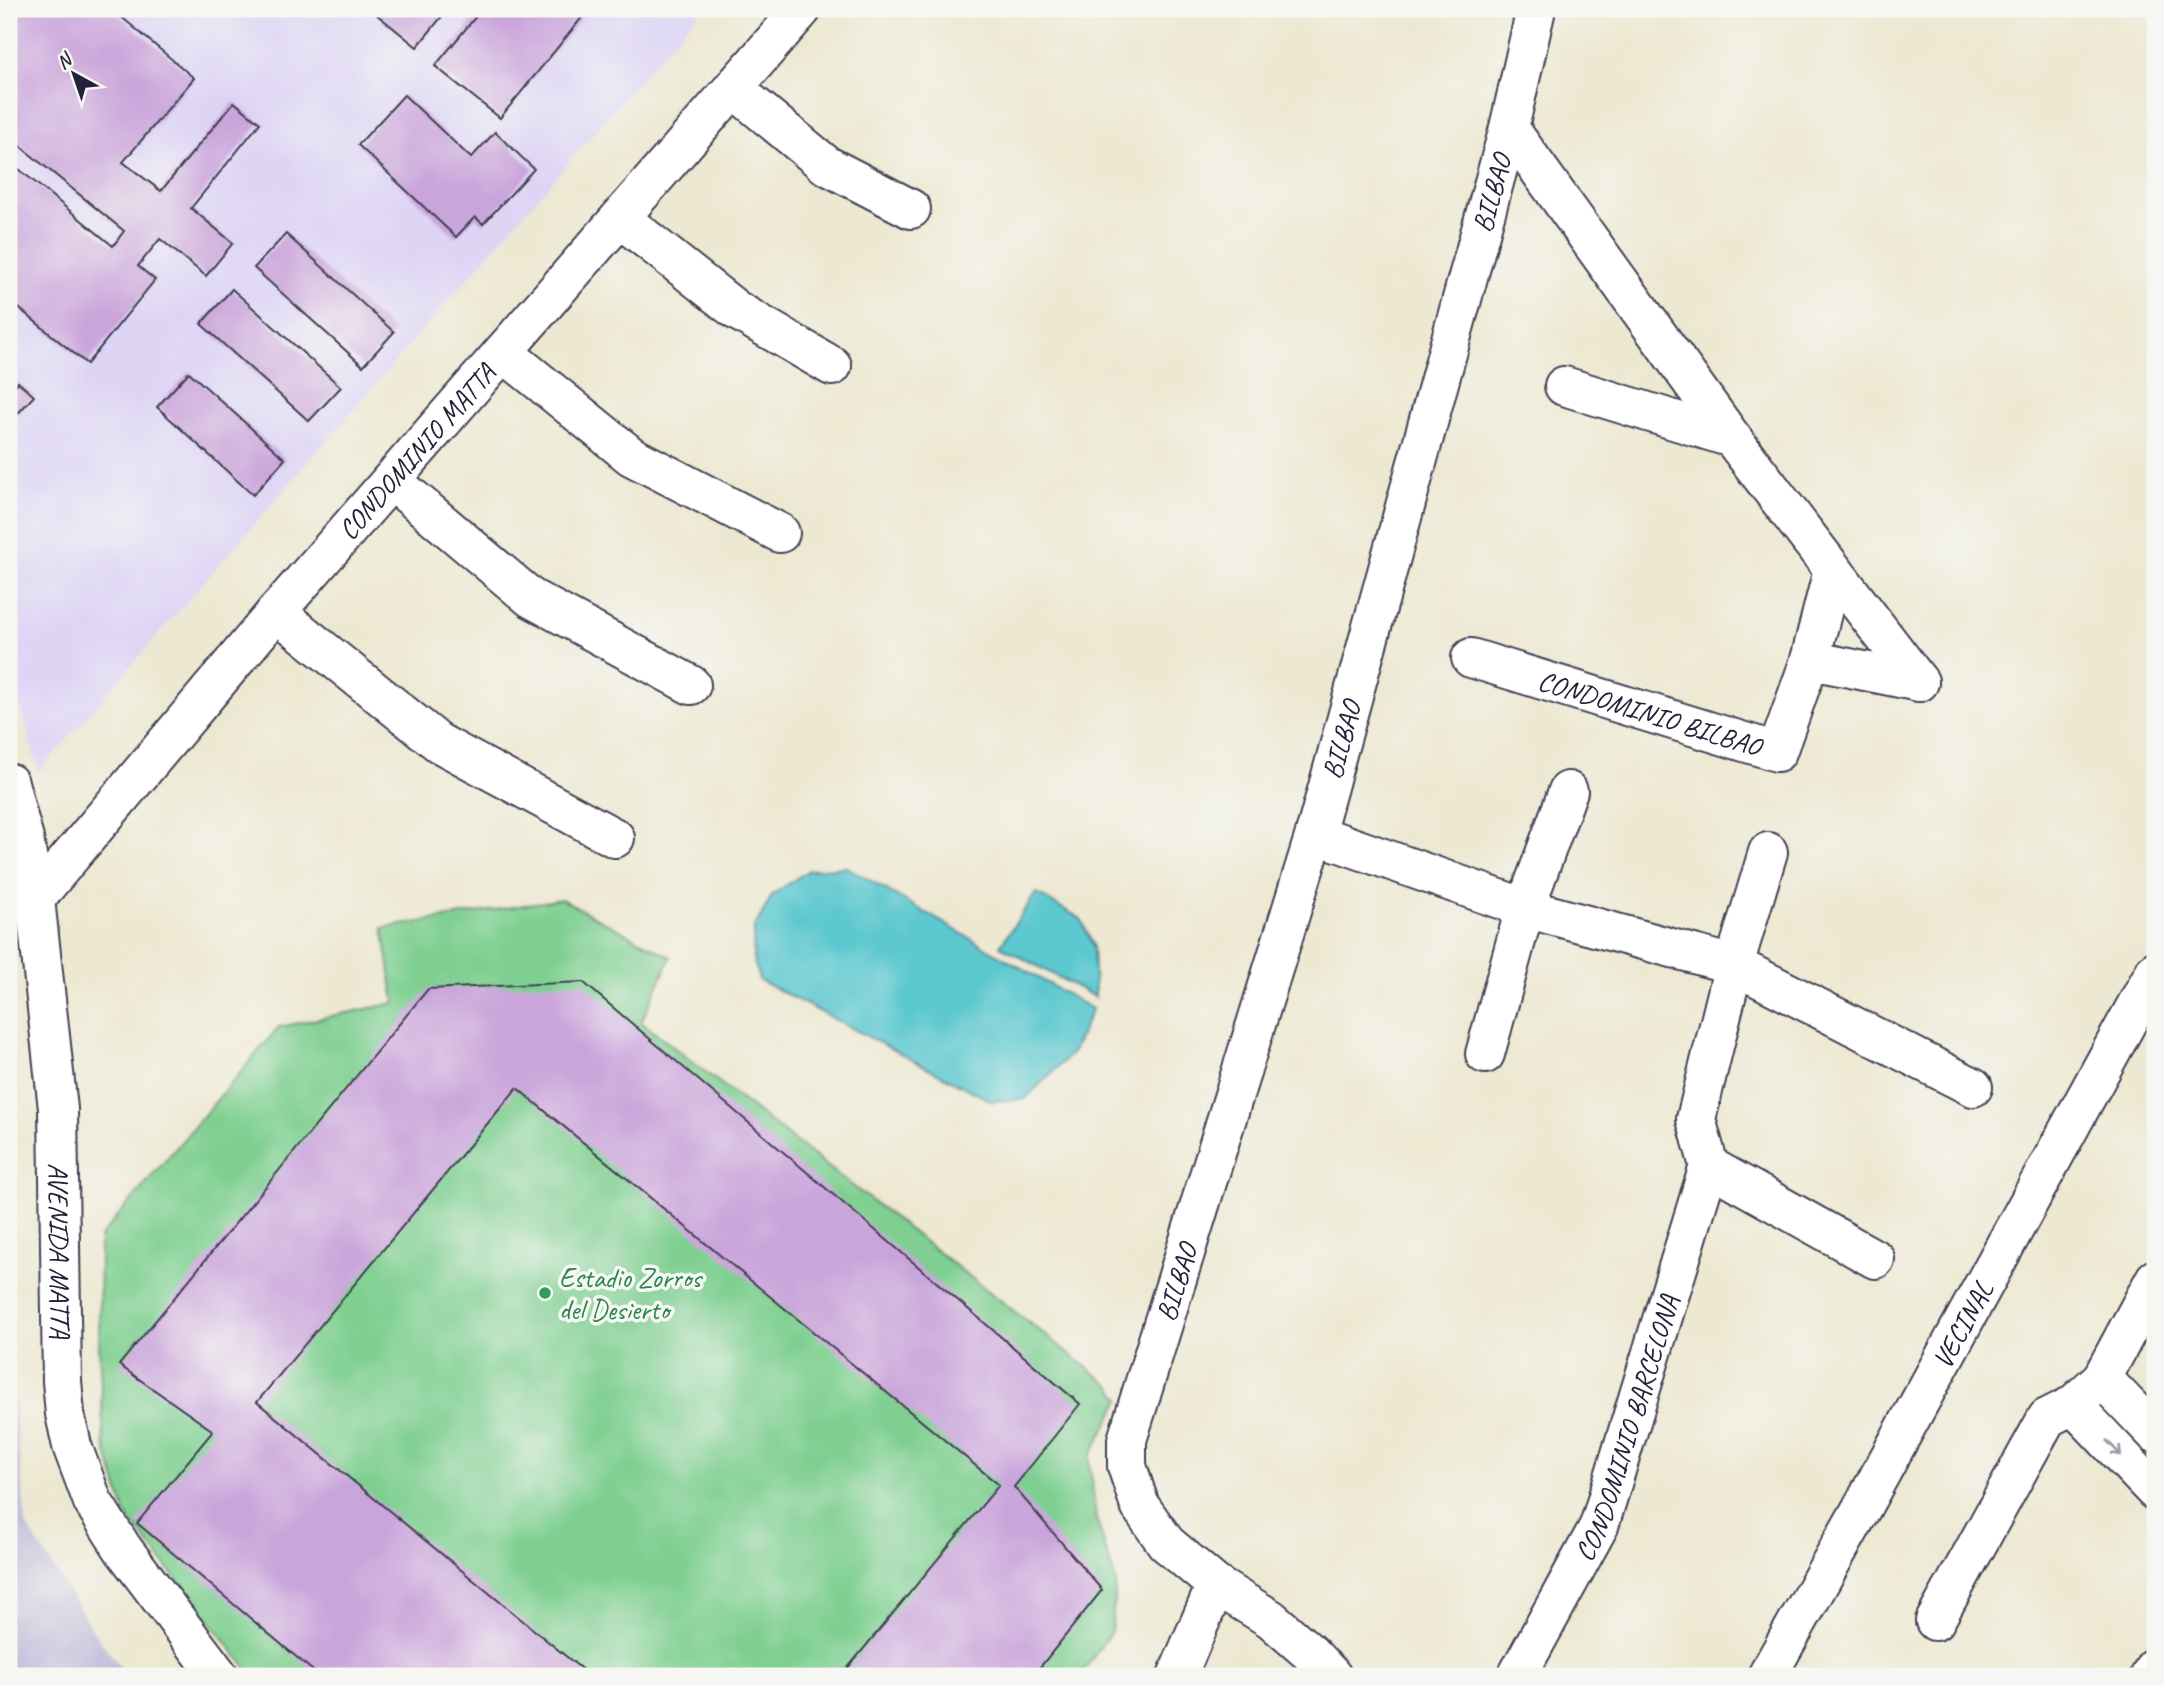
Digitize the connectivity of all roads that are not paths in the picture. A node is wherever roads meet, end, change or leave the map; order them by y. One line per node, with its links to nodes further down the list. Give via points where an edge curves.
1 (802, 9): 3 (street, CONDOMINIO MATTA)
2 (1536, 9): 4 (street, BILBAO)
3 (733, 88): 5 (street, via 826,165); 6 (street, CONDOMINIO MATTA)
4 (1509, 128): 10 (street); 20 (street, BILBAO)
5 (911, 209)
6 (620, 218): 7 (street, CONDOMINIO MATTA); 8 (street, via 736,310)
7 (503, 352): 11 (street, CONDOMINIO MATTA); 12 (street, via 631,456)
8 (832, 366)
9 (1564, 386): 10 (street)
10 (1732, 438): 13 (street)
11 (391, 480): 14 (street, CONDOMINIO MATTA); 17 (street, via 531,598)
12 (780, 533)
13 (1833, 570): 16 (street, CONDOMINIO BILBAO); 16 (street, via 1919,682)
14 (276, 612): 21 (street, via 439,743); 23 (street, CONDOMINIO MATTA)
15 (1471, 658): 16 (street, CONDOMINIO BILBAO, via 1777,752)
16 (1810, 660)
17 (691, 685)
18 (9, 783): 23 (street, AVENIDA MATTA)
19 (1568, 791): 24 (street)
20 (1315, 834): 24 (street); 36 (street, BILBAO, via 1126,1440 1127,1466 1140,1506 1166,1542)
21 (615, 838)
22 (1768, 852): 25 (street)
23 (35, 899): 39 (street, AVENIDA MATTA, via 58,1109 62,1381 72,1446 107,1526)
24 (1525, 908): 25 (street); 27 (street)
25 (1734, 965): 28 (street); 29 (street, via 1696,1119)
26 (2155, 971): 43 (street, VECINAL)
27 (1485, 1054)
28 (1973, 1087)
29 (1709, 1166): 30 (street); 42 (street, CONDOMINIO BARCELONA, via 1599,1527)
30 (1875, 1259)
31 (2155, 1279): 32 (street)
32 (2102, 1378): 33 (street); 34 (street)
33 (2073, 1405): 35 (street, one-way to 35); 37 (street, via 2047,1418)
34 (2155, 1433)
35 (2155, 1491)
36 (1216, 1585): 40 (street); 41 (street, via 1271,1619)
37 (1935, 1621)
38 (2155, 1668): 44 (street)
39 (219, 1676)
40 (1177, 1676)
41 (1332, 1676)
42 (1517, 1676)
43 (1767, 1676)
44 (2150, 1676)

